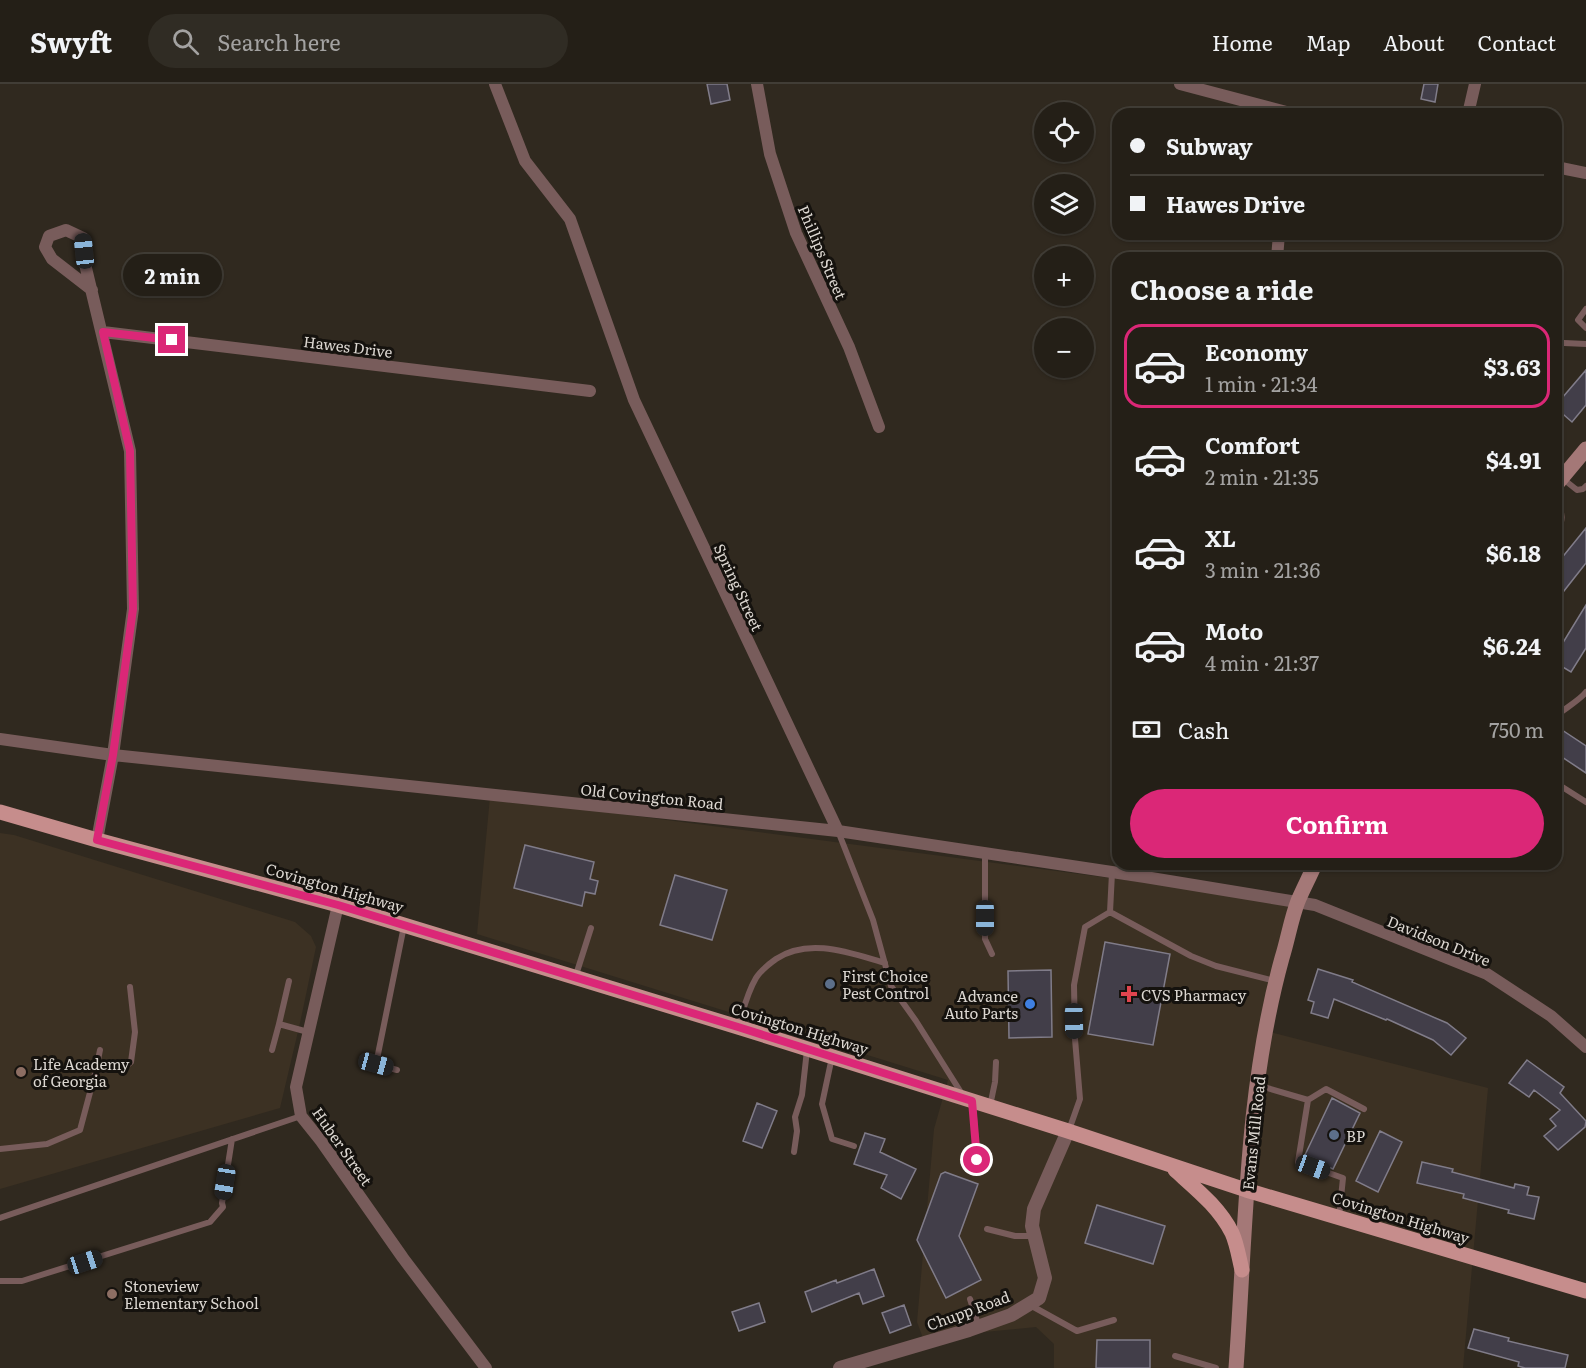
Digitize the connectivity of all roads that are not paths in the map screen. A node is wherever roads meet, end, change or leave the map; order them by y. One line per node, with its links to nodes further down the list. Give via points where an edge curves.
1 (495, 84): 28 (street, Spring Street, via 525,161 570,219 634,400)
2 (757, 84): 16 (street, Phillips Street, via 770,154 796,233 849,347)
3 (1180, 84): 5 (street)
4 (1475, 84): 6 (street)
5 (1269, 108)
6 (1469, 108)
7 (1562, 168): 8 (street)
8 (1586, 173)
9 (92, 290): 9 (street, via 52,259 45,247 49,236 66,230 82,238); 12 (street)
10 (1586, 309): 11 (lane, via 1578,320)
11 (1586, 328)
12 (103, 332): 15 (street, Hawes Drive); 24 (street, via 130,451 133,609)
13 (1564, 343): 14 (lane)
14 (1586, 344)
15 (590, 391)
16 (879, 427)
17 (1586, 449): 18 (main road)
18 (1562, 478)
19 (1562, 483): 20 (lane, via 1577,489)
20 (1586, 486)
21 (1586, 692): 22 (lane)
22 (1562, 711)
23 (0, 739): 24 (street, Old Covington Road)
24 (113, 755): 28 (street, Old Covington Road); 29 (street)
25 (1562, 787): 26 (lane)
26 (1586, 802)
27 (0, 812): 29 (main road, Covington Highway)
28 (838, 831): 30 (street, Old Covington Road); 41 (lane, Spring Street, via 873,920)
29 (97, 840): 36 (main road, Covington Highway)
30 (986, 853): 33 (street, Old Covington Road); 40 (lane, via 985,939)
31 (1142, 870): 34 (lane)
32 (1312, 870): 35 (main road, Evans Mill Road)
33 (1112, 873): 34 (street, Old Covington Road); 37 (lane)
34 (1145, 878): 35 (street, Old Covington Road)
35 (1298, 903): 44 (main road, Evans Mill Road); 49 (street, Davidson Drive, via 1315,905 1487,974 1551,1016)
36 (338, 905): 38 (main road, Covington Highway); 48 (street, Huber Street)
37 (1110, 912): 44 (lane, via 1191,956); 63 (lane, via 1085,927 1074,985 1080,1099)
38 (404, 925): 42 (main road, Covington Highway); 56 (lane, via 376,1064)
39 (591, 928): 42 (lane)
40 (992, 954)
41 (885, 963): 47 (lane, via 828,948 808,947 786,953 757,977); 58 (lane, Spring Street, via 891,986)
42 (575, 978): 47 (main road, Covington Highway)
43 (289, 981): 46 (lane)
44 (1276, 981): 57 (main road, Evans Mill Road)
45 (130, 987): 55 (lane, via 135,1032 131,1062 123,1070)
46 (279, 1024): 48 (lane); 52 (lane)
47 (738, 1027): 50 (main road, Covington Highway)
48 (309, 1032): 62 (street, Huber Street, via 296,1087)
49 (1586, 1047)
50 (807, 1049): 53 (main road, Covington Highway); 67 (lane, via 802,1095 795,1117)
51 (100, 1050): 55 (lane)
52 (272, 1050)
53 (832, 1057): 58 (main road, Covington Highway); 65 (lane, via 822,1104 832,1139)
54 (996, 1062): 60 (lane)
55 (96, 1070): 66 (lane, via 80,1130 46,1144)
56 (397, 1070)
57 (1257, 1084): 59 (lane); 70 (main road, Evans Mill Road)
58 (969, 1100): 60 (main road, Covington Highway); 68 (lane)
59 (1308, 1100): 61 (lane, via 1326,1089); 71 (lane, via 1298,1162 1343,1178)
60 (990, 1107): 63 (main road, Covington Highway)
61 (1364, 1110)
62 (301, 1116): 64 (lane); 83 (street, Huber Street)
63 (1068, 1131): 69 (main road, Covington Highway); 74 (street, Chupp Road, via 1034,1209)
64 (232, 1140): 72 (lane); 76 (lane, via 222,1207 210,1222 22,1281)
65 (854, 1146)
66 (0, 1149)
67 (794, 1152)
68 (977, 1160)
69 (1171, 1166): 70 (main road, Covington Highway); 75 (main road, via 1222,1217 1233,1236)
70 (1246, 1190): 71 (main road, Covington Highway); 75 (main road, Evans Mill Road)
71 (1339, 1217): 77 (main road, Covington Highway)
72 (0, 1218)
73 (987, 1229): 74 (lane)
74 (1035, 1236): 79 (street, Chupp Road, via 1045,1278 1039,1298)
75 (1242, 1270): 86 (main road, Evans Mill Road)
76 (0, 1281)
77 (1586, 1291)
78 (970, 1299): 81 (lane)
79 (1028, 1304): 80 (lane, via 1077,1331); 81 (street, Chupp Road)
80 (1114, 1320)
81 (979, 1327): 84 (street, Chupp Road)
82 (1175, 1356): 85 (lane)
83 (486, 1368)
84 (840, 1368)
85 (1216, 1368)
86 (1236, 1368)

